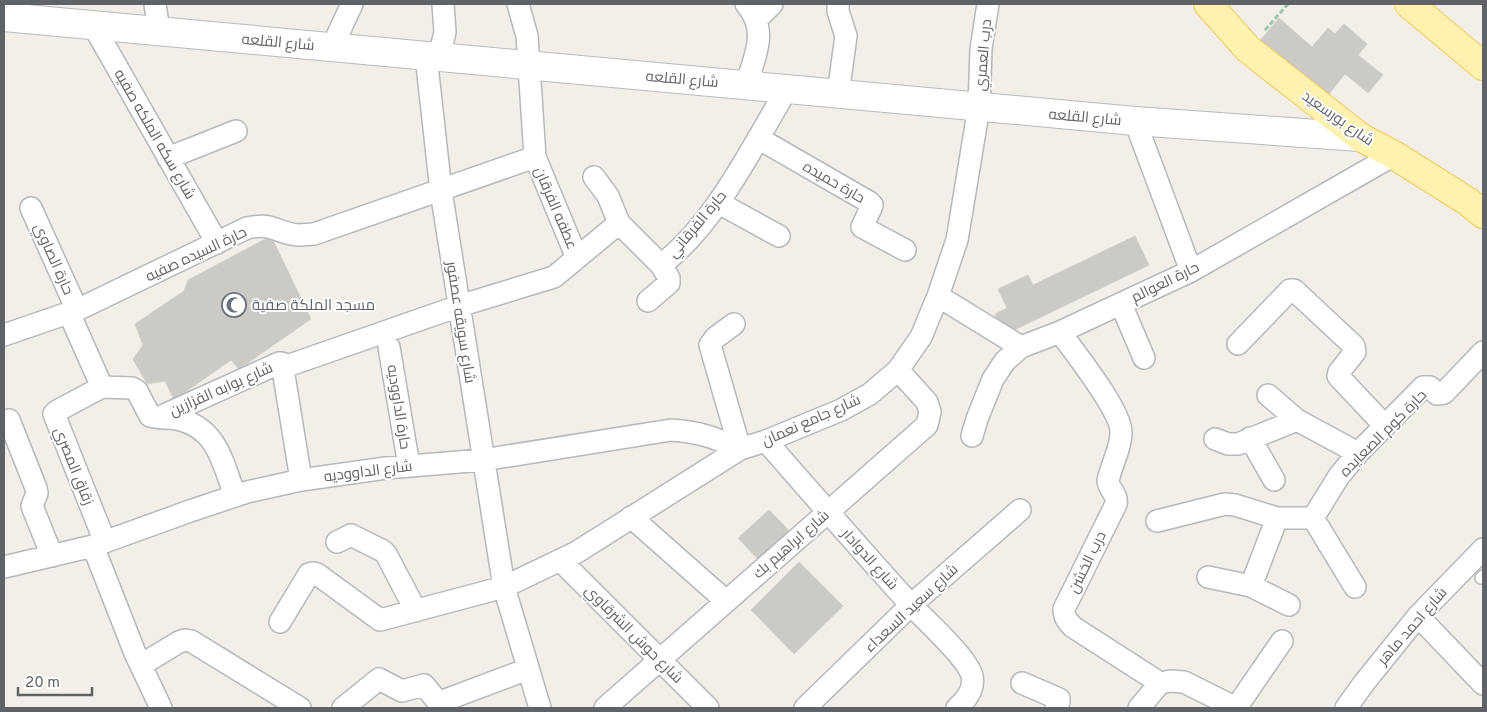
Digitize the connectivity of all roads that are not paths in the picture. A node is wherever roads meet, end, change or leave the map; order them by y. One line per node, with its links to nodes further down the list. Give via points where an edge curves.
1 (155, 4): 13 (street)
2 (352, 4): 14 (street)
3 (443, 4): 15 (street, شارع سويقه عصفور, via 445,32)
4 (518, 4): 16 (street, عطفه الفرقان, via 527,36)
5 (772, 4): 10 (street)
6 (838, 4): 20 (street, via 846,36)
7 (988, 4): 21 (street, درب العمري, via 981,48)
8 (1208, 4): 24 (main road, شارع بورسعيد, via 1248,49)
9 (1409, 4): 17 (main road)
10 (751, 12): 18 (street, via 760,30)
11 (4, 17): 12 (main road, شارع القلعه)
12 (93, 25): 13 (main road, شارع القلعه); 27 (street, شارع سكه الملكه صفيه)
13 (159, 31): 14 (main road, شارع القلعه)
14 (332, 47): 15 (main road, شارع القلعه)
15 (433, 57): 16 (main road, شارع القلعه); 30 (street, شارع سويقه عصفور)
16 (530, 65): 18 (main road, شارع القلعه); 28 (street, عطفه الفرقان)
17 (1483, 66)
18 (746, 85): 19 (main road, شارع القلعه)
19 (787, 89): 20 (main road, شارع القلعه); 25 (street, حارة الفرقاني)
20 (838, 94): 21 (main road, شارع القلعه)
21 (979, 107): 22 (main road, شارع القلعه); 41 (street, شارع جامع نعمان, via 958,240)
22 (1135, 121): 24 (main road, شارع القلعه); 40 (street)
23 (236, 130): 27 (street)
24 (1360, 137): 26 (main road, شارع بورسعيد)
25 (758, 138): 31 (street, حارة الفرقاني); 37 (street, حارة حميده, via 869,202 872,205 862,227)
26 (1394, 154): 33 (main road, شارع بورسعيد); 40 (street, حارة العوالم)
27 (168, 158): 36 (street, شارع سكه الملكه صفيه)
28 (535, 158): 30 (street, حارة السيده صفيه); 38 (street, عطفه الفرقان)
29 (594, 177): 34 (street, via 608,196)
30 (441, 191): 36 (street, حارة السيده صفيه, via 314,234 298,235 259,225); 44 (street, شارع سويقه عصفور)
31 (719, 203): 35 (street); 39 (street, حارة الفرقاني, via 676,254)
32 (31, 208): 45 (street, حارة الصاوي)
33 (1483, 214)
34 (620, 223): 38 (street); 39 (street)
35 (779, 236)
36 (217, 243): 45 (street, حارة السيده صفيه)
37 (905, 250)
38 (577, 258): 44 (street, via 554,277)
39 (661, 264): 42 (street, حارة الفرقاني, via 669,283)
40 (1192, 271): 43 (street, حارة العوالم)
41 (938, 296): 50 (street); 55 (street, شارع جامع نعمان, via 921,337)
42 (648, 300)
43 (1121, 304): 47 (street, حارة العوالم); 53 (street)
44 (459, 306): 54 (street); 68 (street, شارع سويقه عصفور)
45 (73, 311): 48 (street, حارة السيده صفيه); 56 (street, حارة الصاوي)
46 (734, 324): 66 (street, via 710,345)
47 (1060, 332): 50 (street, حارة العوالم); 100 (street, درب الخشن, via 1114,409 1122,426 1108,481 1116,504 1064,609 1064,615 1073,627)
48 (4, 335)
49 (1238, 344): 61 (street, via 1294,290 1354,346 1355,352 1338,376)
50 (1021, 347): 62 (street, حارة العوالم, via 1005,361 993,379)
51 (389, 348): 69 (street, حارة الداووديه)
52 (1483, 352): 61 (street, حارة كوم الصعايده, via 1444,393 1437,394 1426,386)
53 (1144, 358)
54 (284, 367): 58 (street, شارع بوابه القزازين, via 279,362); 70 (street, شارع بوابه القزازين)
55 (898, 370): 65 (street, شارع جامع نعمان, via 870,394 841,410); 74 (street, شارع ابراهيم بك, via 927,402 930,412 927,425)
56 (102, 387): 58 (street, via 132,388 150,416); 80 (street, زقاق المصري, via 54,414)
57 (1268, 395): 60 (street)
58 (160, 417): 72 (street, via 194,425 208,435 219,449)
59 (9, 420): 82 (street, via 36,488 32,506)
60 (1297, 420): 63 (street); 67 (street)
61 (1385, 426): 67 (street, حارة كوم الصعايده)
62 (972, 436)
63 (1250, 438): 64 (street, via 1232,445); 71 (street)
64 (1215, 439)
65 (766, 441): 66 (street, شارع جامع نعمان); 74 (street, شارع الدوادار)
66 (740, 448): 68 (street, شارع الداووديه, via 714,436 671,430); 75 (street, شارع جامع نعمان)
67 (1358, 453): 77 (street, حارة كوم الصعايده, via 1339,476)
68 (483, 460): 69 (street, شارع الداووديه); 87 (street, شارع سويقه عصفور)
69 (409, 466): 70 (street, شارع الداووديه)
70 (301, 480): 72 (street, شارع الداووديه)
71 (1274, 480)
72 (235, 496): 80 (street, شارع الداووديه)
73 (1020, 510): 91 (street, شارع سعيد السعداء)
74 (828, 512): 89 (street, شارع ابراهيم بك); 91 (street, شارع الدوادار)
75 (631, 517): 83 (street, شارع جامع نعمان); 89 (street)
76 (1277, 518): 77 (street); 78 (street, via 1225,504); 86 (street)
77 (1313, 518): 88 (street)
78 (1157, 521)
79 (337, 542): 92 (street, via 351,535 383,551)
80 (99, 544): 82 (street, شارع الداووديه); 97 (street)
81 (1483, 549): 93 (street, شارع احمد ماهر)
82 (52, 556): 84 (street, شارع الداووديه)
83 (560, 560): 87 (street, شارع جامع نعمان); 96 (street, شارع حوش الشرقاوي)
84 (4, 567)
85 (1208, 577): 86 (street)
86 (1251, 586): 90 (street)
87 (504, 587): 92 (street, شارع جامع نعمان); 98 (street, شارع سويقه عصفور)
88 (1355, 587)
89 (726, 601): 96 (street, شارع ابراهيم بك)
90 (1289, 605)
91 (911, 606): 109 (street, شارع سعيد السعداء); 110 (street, شارع الدوادار, via 967,664 972,689)
92 (416, 611): 94 (street, شارع جامع نعمان, via 378,619 313,573 309,574)
93 (1418, 616): 101 (street); 113 (street, شارع احمد ماهر)
94 (280, 622)
95 (1282, 641): 112 (street)
96 (658, 660): 107 (street, شارع ابراهيم بك); 108 (street, شارع حوش الشرقاوي)
97 (141, 665): 102 (street); 104 (street, via 179,642 190,641)
98 (528, 668): 105 (street, via 440,702 424,686 402,691 379,679); 106 (street, شارع سويقه عصفور)
99 (1022, 683): 111 (street, via 1059,699)
100 (1160, 683): 103 (street); 112 (street, via 1184,682)
101 (1483, 684)
102 (152, 706)
103 (1144, 707)
104 (300, 708)
105 (343, 708)
106 (540, 708)
107 (605, 708)
108 (708, 708)
109 (804, 708)
110 (957, 708)
111 (1056, 708)
112 (1236, 708)
113 (1346, 708)

